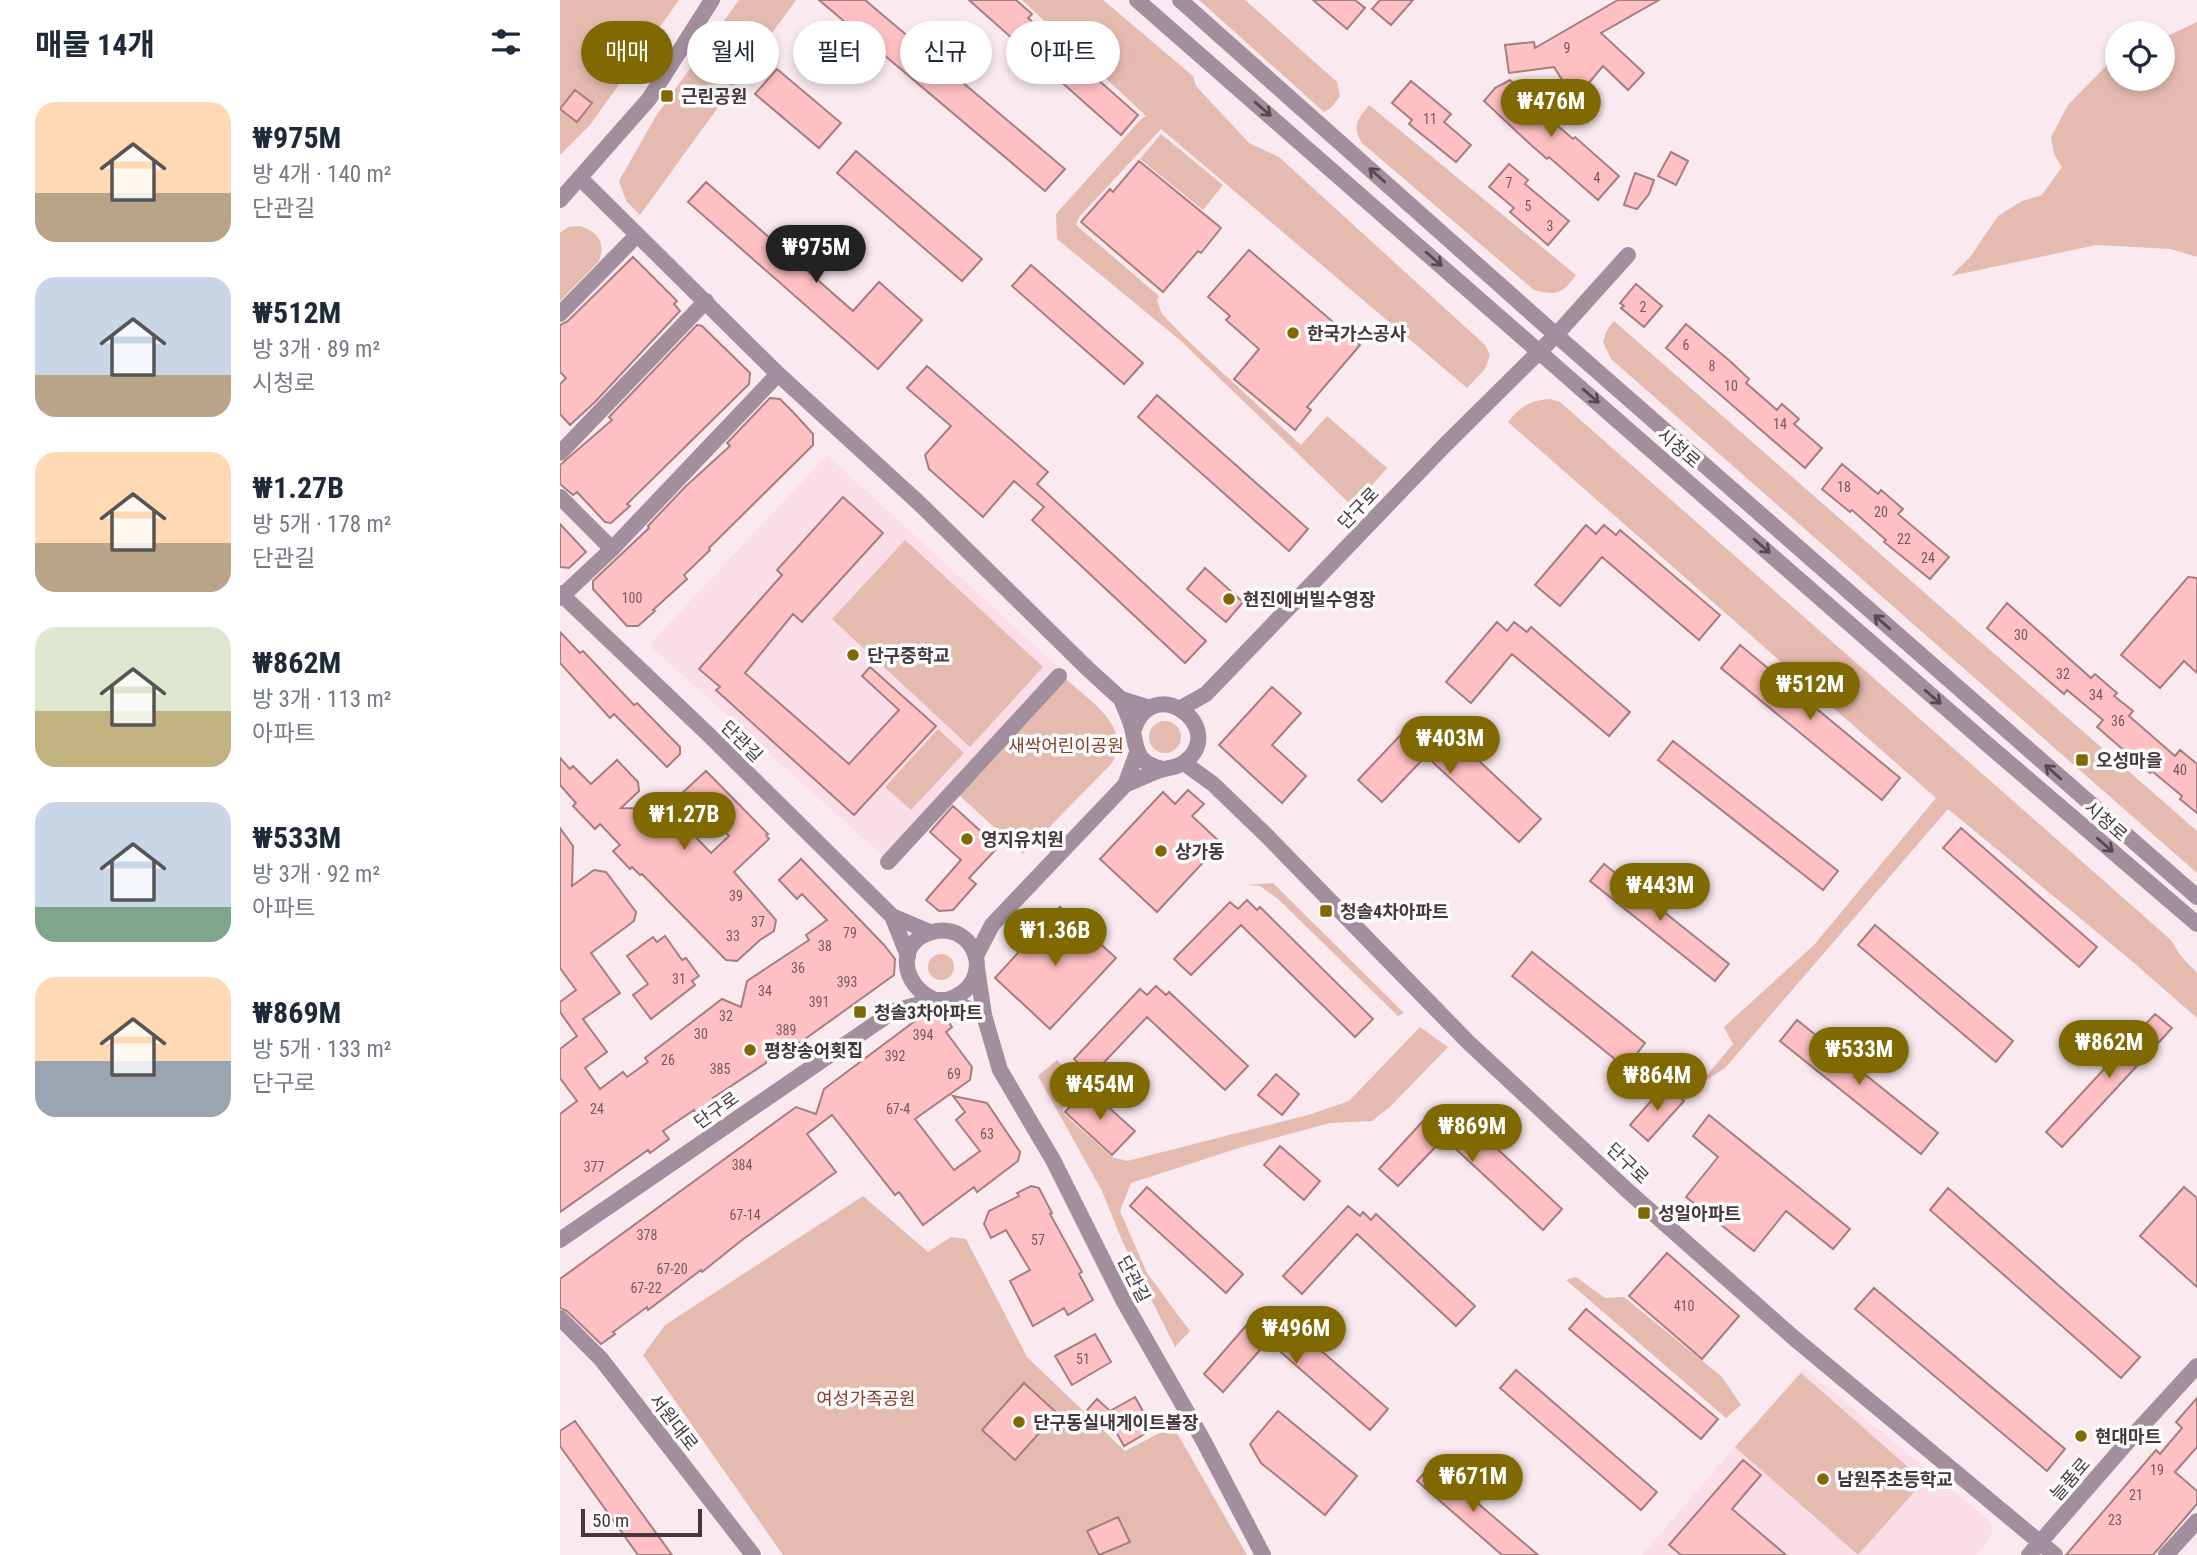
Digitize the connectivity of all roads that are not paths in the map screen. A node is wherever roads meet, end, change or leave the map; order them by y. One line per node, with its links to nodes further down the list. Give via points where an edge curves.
1 (712, 0): 4 (street, via 649,99)
2 (1137, 0): 11 (street, 시청로, one-way to 11)
3 (1180, 0): 10 (street, 시청로, one-way to 3)
4 (581, 178): 5 (street); 6 (street)
5 (560, 200)
6 (637, 235): 8 (street); 9 (street)
7 (1628, 255): 10 (street)
8 (706, 301): 12 (street); 13 (street)
9 (560, 314)
10 (1556, 335): 11 (street, 단구로); 31 (street, 시청로, one-way to 10)
11 (1540, 351): 18 (street, 단구로); 34 (street, 시청로, one-way to 34)
12 (778, 374): 15 (street, 단관길); 19 (street)
13 (560, 453)
14 (560, 497): 15 (street)
15 (612, 549): 16 (street, 단관길)
16 (561, 596): 32 (street, 단관길)
17 (1059, 676): 30 (street)
18 (1206, 694): 21 (street); 22 (street)
19 (1121, 699): 20 (street); 23 (street)
20 (1150, 708): 21 (street); 23 (street, via 1136,722)
21 (1181, 708): 22 (street)
22 (1195, 724): 24 (street)
23 (1133, 733): 25 (street)
24 (1196, 745): 26 (street); 28 (street)
25 (1137, 753): 27 (street, via 1152,767); 29 (street)
26 (1184, 763): 27 (street); 28 (street)
27 (1163, 769): 29 (street)
28 (1213, 784): 47 (street, 단구로, via 1468,1042 1629,1192)
29 (1125, 785): 33 (street)
30 (888, 862)
31 (2197, 897)
32 (892, 916): 35 (street); 37 (street)
33 (992, 925): 36 (street); 38 (street)
34 (2197, 925)
35 (930, 932): 36 (street); 37 (street)
36 (953, 932): 38 (street, via 968,942)
37 (908, 956): 39 (street)
38 (976, 962): 40 (street, via 975,979 968,989 958,997); 42 (street, 단관길)
39 (909, 978): 40 (street, via 923,995); 41 (street)
40 (941, 1000): 41 (street); 42 (street)
41 (894, 1011): 43 (street, 단구로)
42 (984, 1015): 49 (street, 단관길, via 1000,1070 1053,1160 1123,1300)
43 (560, 1240)
44 (560, 1318): 48 (street, 서원대로, via 601,1359)
45 (2195, 1373): 47 (street, 늘품로, via 2131,1438)
46 (2197, 1521): 51 (street)
47 (2035, 1549): 50 (street, 단구로)
48 (753, 1555)
49 (1263, 1555)
50 (2055, 1555)
51 (2166, 1555)

